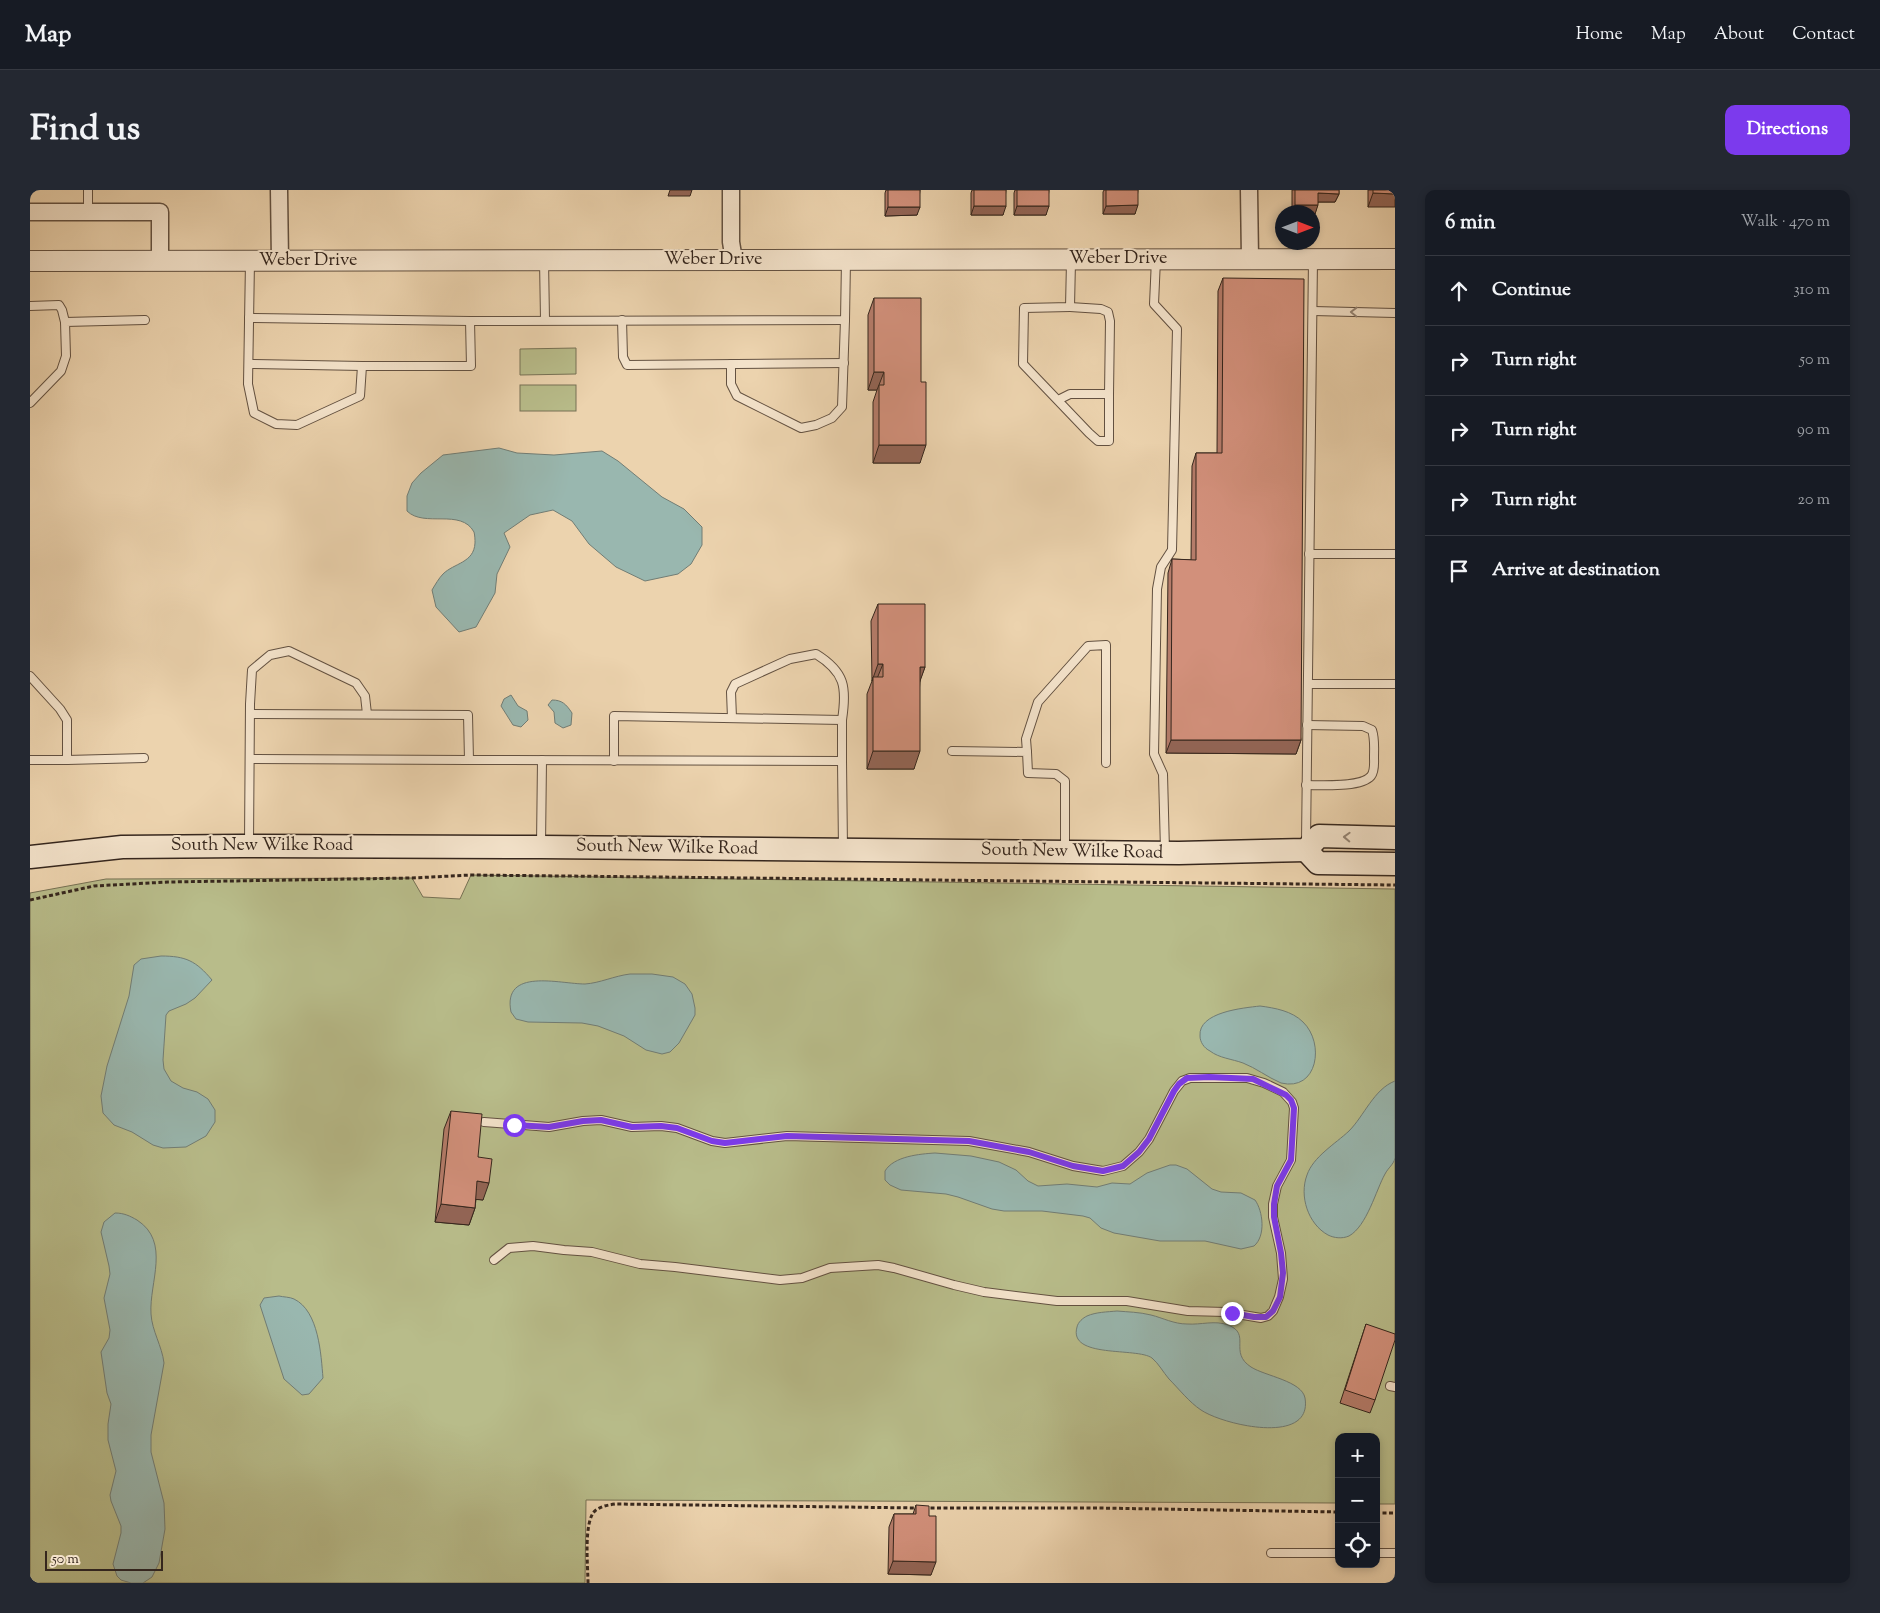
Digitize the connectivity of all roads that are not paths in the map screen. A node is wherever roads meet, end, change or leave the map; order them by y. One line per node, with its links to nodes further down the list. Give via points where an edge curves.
1 (88, 190): 6 (lane)
2 (279, 190): 18 (street)
3 (731, 190): 12 (street)
4 (1249, 190): 8 (street)
5 (30, 212): 6 (street)
6 (88, 212): 16 (street, via 160,212)
7 (1156, 259): 8 (street, Weber Drive); 14 (street, Weber Drive); 65 (lane, via 1154,304 1177,329 1172,550 1161,567 1157,589 1154,754 1163,774)
8 (1250, 259): 9 (street, Weber Drive)
9 (1313, 259): 10 (street, Weber Drive); 21 (lane)
10 (1395, 259)
11 (544, 260): 12 (street, Weber Drive); 18 (street, Weber Drive); 25 (lane)
12 (734, 260): 13 (street, Weber Drive)
13 (846, 260): 14 (street, Weber Drive); 27 (lane)
14 (1071, 260): 20 (lane)
15 (30, 261): 16 (street, Weber Drive)
16 (160, 261): 17 (street, Weber Drive)
17 (250, 261): 18 (street, Weber Drive); 23 (lane)
18 (280, 261)
19 (30, 306): 29 (lane, via 58,306)
20 (1070, 307): 34 (lane, via 1108,312); 36 (lane, via 1024,308 1023,364)
21 (1313, 311): 22 (lane, one-way to 21); 37 (lane)
22 (1395, 313)
23 (249, 318): 28 (lane); 30 (lane)
24 (145, 320): 29 (lane)
25 (545, 320): 26 (lane); 28 (lane)
26 (622, 320): 27 (lane); 31 (lane, via 622,357 628,365)
27 (845, 320): 32 (lane)
28 (470, 321): 33 (lane, via 471,366)
29 (65, 322): 35 (lane, via 66,356 61,371)
30 (248, 364): 33 (lane); 33 (lane, via 254,413 276,424 297,426 360,396)
31 (731, 364): 32 (lane); 32 (lane, via 731,384 737,396 801,428 816,426 832,418 842,407)
32 (844, 364)
33 (362, 366)
34 (1109, 394): 36 (lane, via 1070,394); 36 (lane, via 1108,442 1098,441)
35 (31, 400)
36 (1058, 400)
37 (1310, 554): 38 (lane); 40 (lane)
38 (1395, 554)
39 (30, 676): 52 (lane, via 67,720)
40 (1308, 684): 41 (lane); 46 (lane)
41 (1395, 684)
42 (250, 714): 43 (lane); 43 (lane, via 252,670 270,655 289,651 356,683 366,696); 50 (lane)
43 (366, 714): 53 (lane, via 468,715)
44 (732, 718): 45 (lane); 45 (lane, via 731,692 735,684 790,659 816,654 830,663 842,678 845,700); 55 (lane, via 614,716)
45 (842, 720): 56 (lane)
46 (1307, 725): 58 (lane); 58 (lane, via 1363,726 1372,730 1374,770 1364,781 1353,784)
47 (952, 751): 48 (lane)
48 (1026, 752): 57 (lane, via 1026,739 1038,702 1088,646 1106,645); 64 (lane, via 1028,773 1056,774 1066,781)
49 (144, 758): 52 (lane)
50 (250, 759): 53 (lane); 60 (lane)
51 (30, 760): 52 (lane)
52 (67, 760)
53 (469, 760): 54 (lane)
54 (542, 760): 55 (lane); 61 (lane)
55 (614, 761): 56 (lane)
56 (842, 761): 62 (lane)
57 (1106, 763)
58 (1306, 786): 63 (lane)
59 (1395, 838): 63 (main road, one-way to 63, via 1319,836)
60 (249, 846): 61 (main road, South New Wilke Road); 66 (main road, South New Wilke Road, via 122,846)
61 (541, 847): 62 (main road, South New Wilke Road)
62 (843, 850): 64 (main road, South New Wilke Road)
63 (1306, 850): 65 (main road, South New Wilke Road); 67 (main road, via 1318,863)
64 (1065, 852): 65 (main road, South New Wilke Road)
65 (1165, 853)
66 (30, 857)
67 (1395, 864)
68 (484, 1122): 69 (lane, via 549,1127 601,1120 632,1127 677,1128 725,1143 787,1136 969,1141 1103,1171 1123,1166 1143,1149 1174,1091 1182,1082 1194,1077 1235,1074 1253,1079 1283,1092 1294,1108 1291,1160 1277,1186 1274,1204 1282,1285 1270,1315 1261,1318 1126,1301 1066,1302 989,1293 885,1266 837,1266 802,1278 780,1280 640,1264 592,1252 547,1252 525,1245 505,1250)
69 (494, 1260)
70 (1271, 1553): 71 (lane)
71 (1335, 1553)
72 (1380, 1553): 73 (lane)
73 (1395, 1553)

